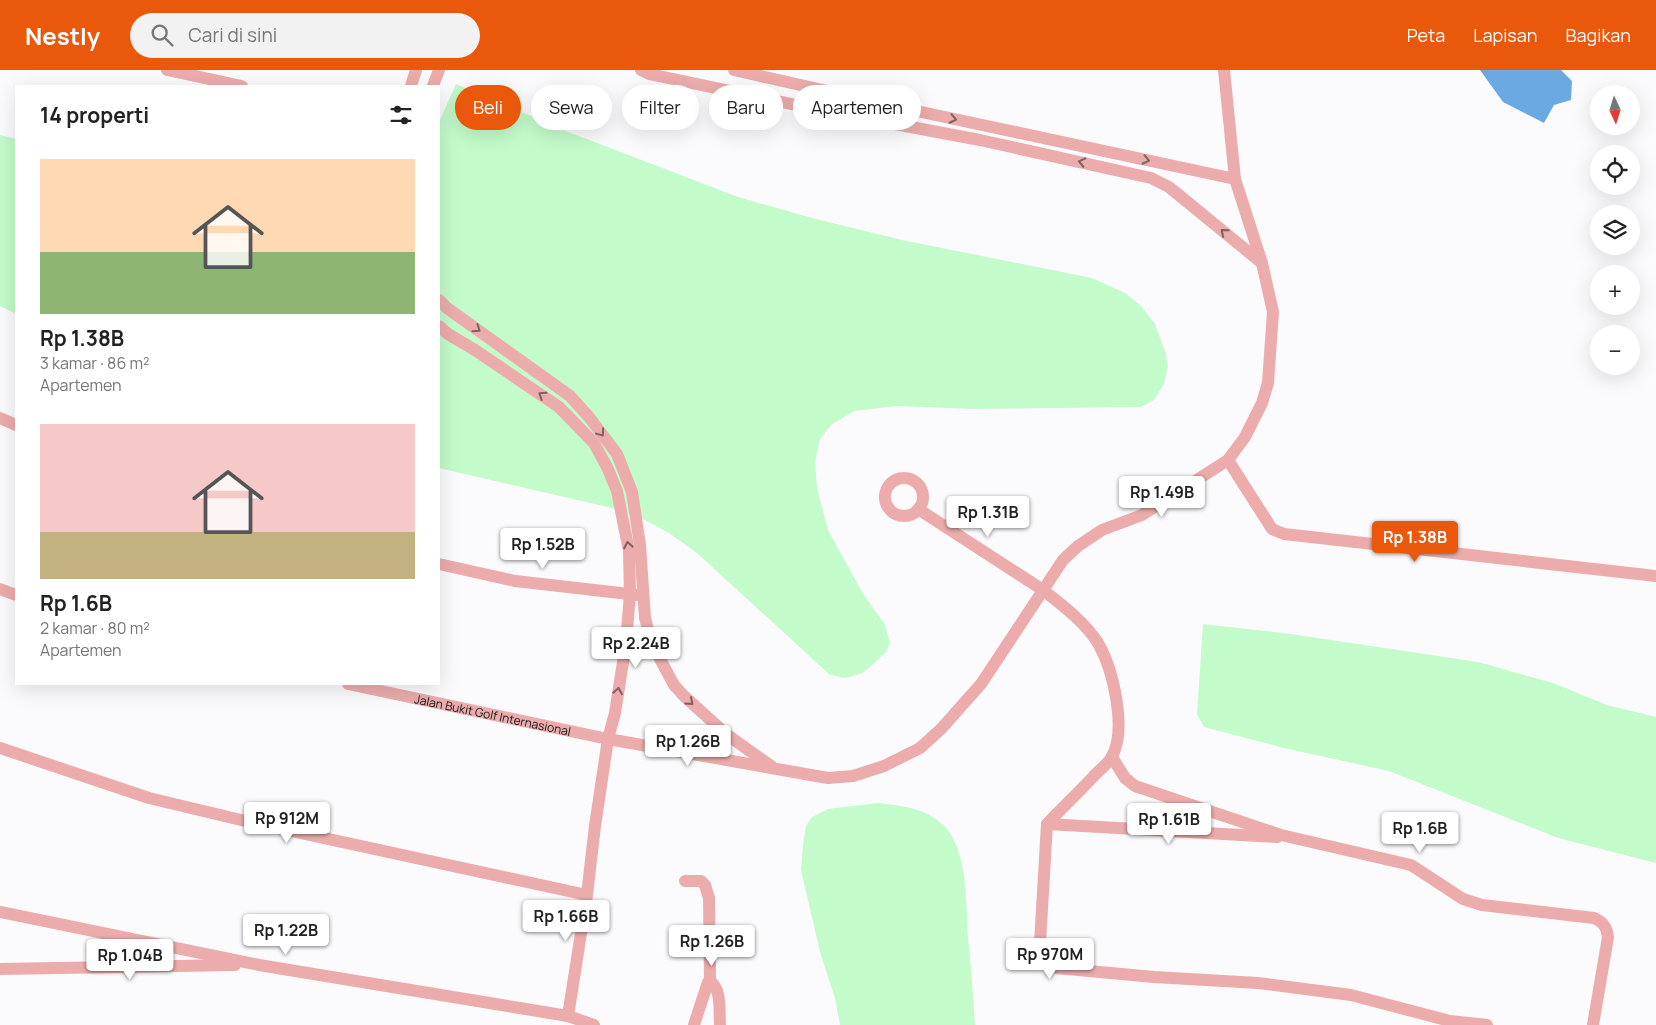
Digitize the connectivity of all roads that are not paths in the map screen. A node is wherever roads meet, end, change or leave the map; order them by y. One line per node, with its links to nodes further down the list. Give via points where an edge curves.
1 (167, 70): 7 (street)
2 (416, 70): 8 (street)
3 (439, 70): 9 (street)
4 (641, 70): 11 (street, one-way to 4, via 1169,187 1150,178)
5 (734, 70): 10 (street, one-way to 10)
6 (1224, 70): 10 (street)
7 (237, 85)
8 (410, 85)
9 (433, 85)
10 (1235, 179): 11 (street)
11 (1262, 263): 16 (street, via 1273,312 1268,383 1254,420)
12 (440, 301): 23 (street, one-way to 23, via 570,396 617,454 632,492 640,545)
13 (440, 327): 23 (street, one-way to 13, via 617,491 594,444 559,407)
14 (0, 418): 15 (street)
15 (15, 425)
16 (1228, 460): 19 (street, via 1272,529 1284,534); 21 (street, Jalan Bukit Golf Internasional, via 1142,515 1102,530 1078,546 1063,560)
17 (918, 509): 21 (street)
18 (440, 564): 23 (street, via 515,581)
19 (1656, 576)
20 (0, 589): 22 (street)
21 (1043, 590): 27 (street, via 1077,619 1097,643 1111,673 1118,709); 28 (street, Jalan Bukit Golf Internasional, via 981,684 920,748 884,766 853,776 828,778)
22 (15, 595)
23 (637, 595): 25 (street, one-way to 23); 28 (street, one-way to 28, via 652,644 674,685 726,734)
24 (353, 685): 25 (street, Jalan Bukit Golf Internasional)
25 (608, 739): 28 (street, Jalan Bukit Golf Internasional); 32 (street)
26 (0, 748): 32 (street, via 149,798)
27 (1112, 757): 29 (street); 30 (street, via 1125,778 1135,786)
28 (773, 768)
29 (1047, 824): 30 (street, via 1268,838); 41 (street, via 1040,943 1044,959 1056,968 1267,984 1351,995 1450,1021)
30 (1282, 835): 42 (street, via 1411,864 1448,889 1482,906 1601,921 1608,937)
31 (685, 881): 36 (street, via 701,881 707,889)
32 (587, 895): 37 (street)
33 (0, 912): 34 (street)
34 (259, 965): 35 (street); 37 (street)
35 (0, 968)
36 (710, 981): 39 (street); 40 (street, via 718,991)
37 (568, 1016): 38 (street)
38 (594, 1025)
39 (694, 1025)
40 (720, 1025)
41 (1488, 1025)
42 (1593, 1025)

